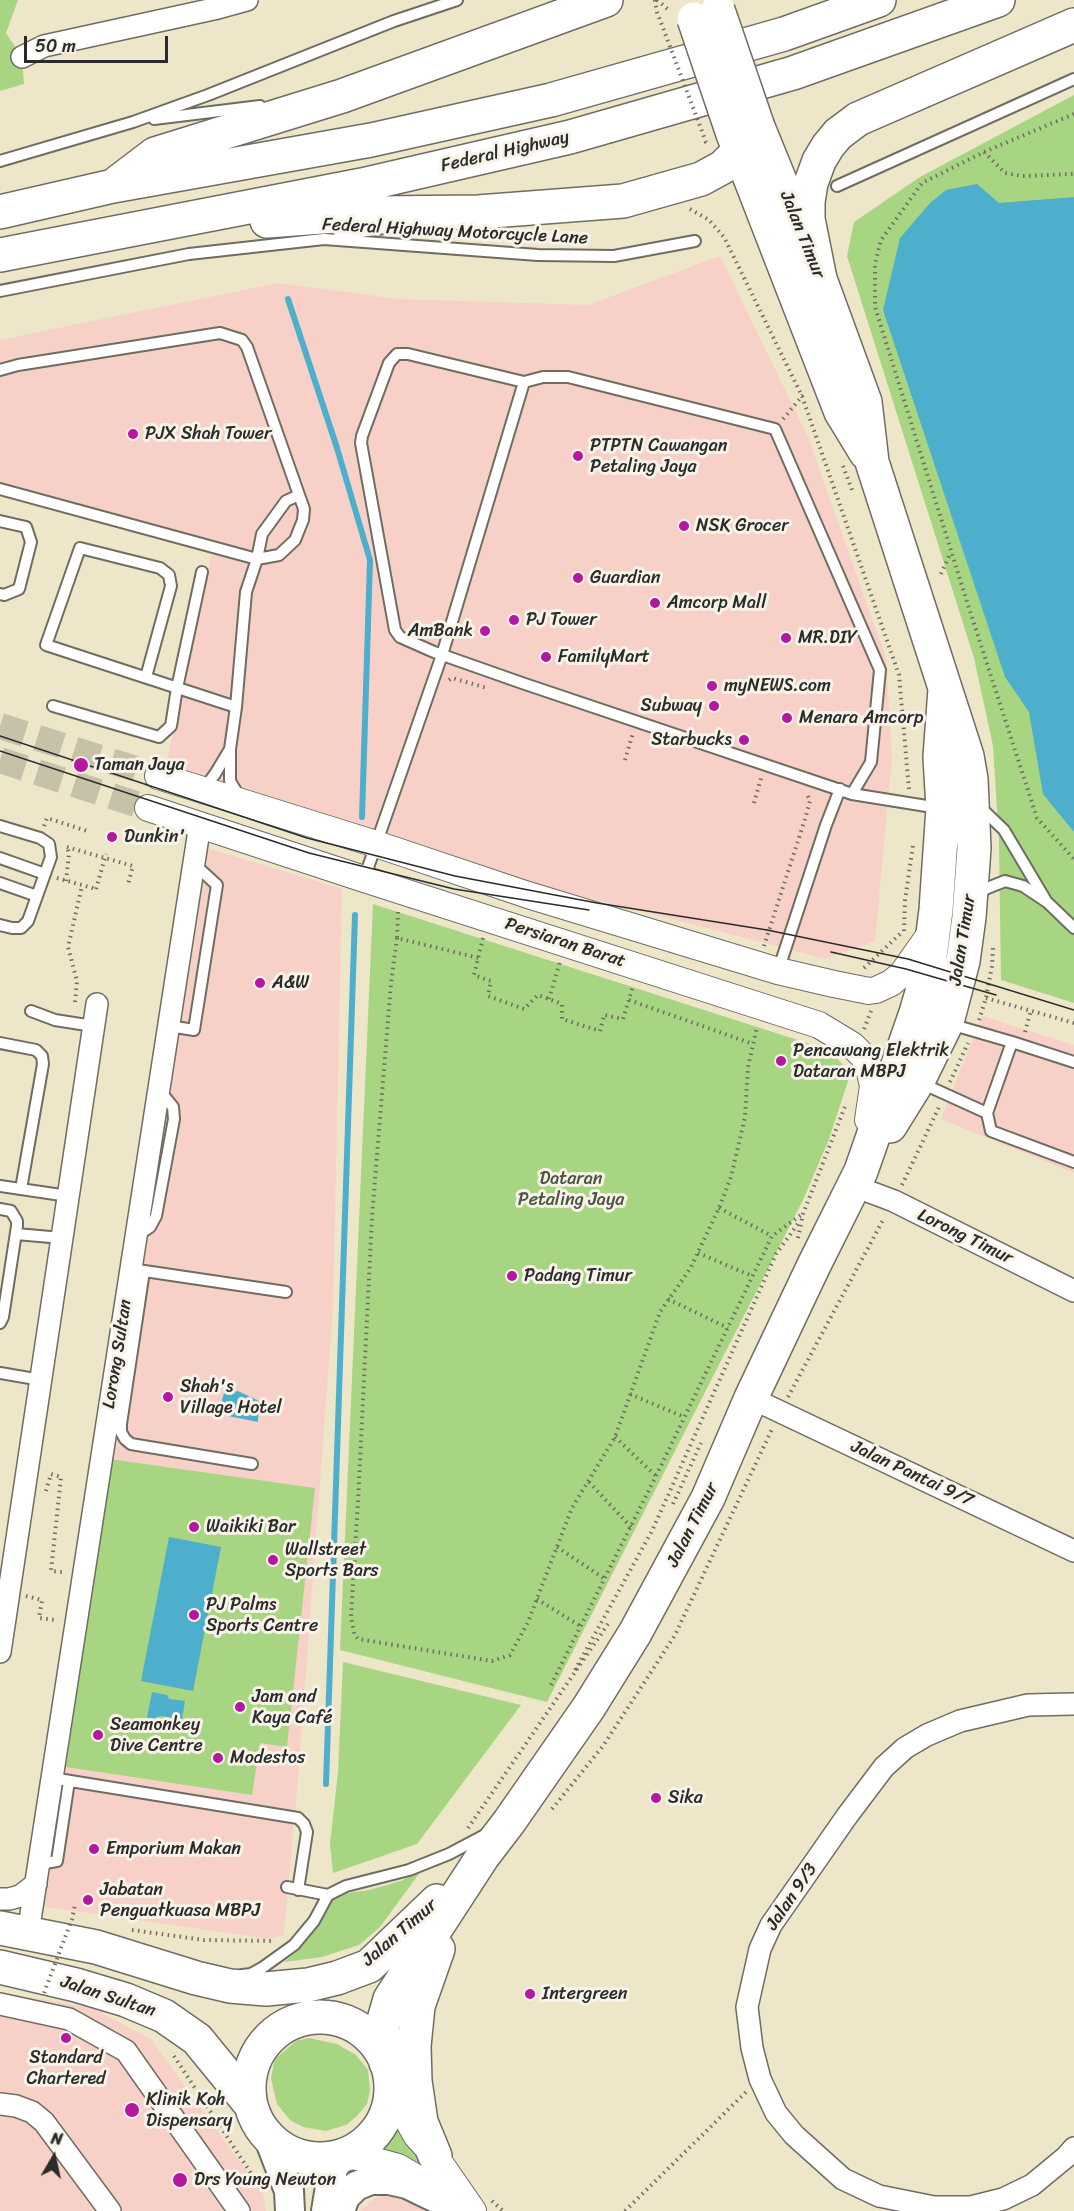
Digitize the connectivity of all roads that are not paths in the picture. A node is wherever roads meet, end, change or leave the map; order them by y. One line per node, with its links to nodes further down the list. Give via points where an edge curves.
1 (247, 0): 8 (street, via 44,46)
2 (457, 0): 11 (lane)
3 (606, 0): 10 (main road)
4 (879, 0): 14 (main road, via 784,34 551,100 371,140)
5 (998, 0): 20 (main road, Federal Highway, via 793,73 570,137 362,185)
6 (704, 7): 12 (main road, Jalan Timur, bridge)
7 (1074, 25): 24 (main road, via 858,119 838,134 819,161 808,202)
8 (22, 57)
9 (1074, 79): 15 (lane)
10 (342, 96): 11 (lane); 14 (main road, via 155,154)
11 (133, 122): 13 (lane)
12 (736, 139): 17 (main road, via 723,167 701,179 623,201); 24 (main road, Jalan Timur); 28 (main road, Jalan Timur)
13 (0, 161)
14 (113, 186): 16 (main road)
15 (837, 186)
16 (0, 212)
17 (478, 212): 18 (lane); 20 (main road, via 376,213)
18 (407, 224)
19 (395, 226): 21 (lane)
20 (129, 229): 23 (main road, Federal Highway)
21 (324, 239): 22 (lane, Federal Highway Motorcycle Lane, via 538,255 614,256); 25 (lane, Federal Highway Motorcycle Lane, via 189,254)
22 (694, 241)
23 (0, 255)
24 (820, 279): 28 (main road, Jalan Timur, via 865,402)
25 (0, 291)
26 (0, 370): 30 (lane, via 220,333 242,340)
27 (524, 382): 35 (lane); 35 (lane, via 397,354 389,363 362,436 395,630 400,637); 44 (lane, via 568,377 775,429 880,670 872,762)
28 (857, 462): 46 (main road, Jalan Timur, via 967,756)
29 (0, 489): 32 (lane)
30 (299, 495): 32 (lane, via 286,501 262,534); 32 (lane, via 304,509 295,540 279,555)
31 (0, 521): 34 (lane, via 26,527 31,542 19,589)
32 (257, 559): 39 (lane, via 246,592)
33 (202, 572): 37 (lane)
34 (0, 594)
35 (442, 655): 43 (lane); 50 (lane)
36 (146, 677): 36 (lane, via 46,645 80,548 160,568 169,575 171,586); 37 (lane)
37 (177, 688): 38 (lane, via 171,726 159,737); 39 (lane)
38 (53, 706)
39 (236, 707): 40 (lane)
40 (230, 749): 42 (lane); 45 (lane, via 230,781)
41 (158, 776): 42 (street, Persiaran Barat)
42 (204, 789): 45 (street, Persiaran Barat)
43 (840, 789): 44 (lane); 61 (lane)
44 (852, 794): 46 (lane)
45 (245, 803): 50 (street, Persiaran Barat)
46 (957, 804): 56 (lane, via 1004,830); 57 (main road, Jalan Timur, via 974,848); 59 (main road, Jalan Timur, via 936,910)
47 (148, 808): 48 (street, Persiaran Barat)
48 (200, 824): 53 (street, Persiaran Barat); 79 (street, Lorong Sultan, via 136,1238)
49 (0, 826): 52 (lane, via 49,844 51,857)
50 (376, 844): 53 (lane); 61 (street, Persiaran Barat)
51 (0, 858): 52 (lane)
52 (45, 874): 55 (lane)
53 (364, 879): 72 (street, Persiaran Barat, via 819,1024 852,1045 869,1068 873,1086)
54 (0, 882): 55 (lane)
55 (37, 896): 58 (lane, via 28,921 21,928)
56 (1047, 902): 57 (lane, via 1023,886 1005,881 980,894); 60 (lane)
57 (969, 917): 64 (main road, Jalan Timur, via 963,962)
58 (0, 925)
59 (915, 927): 61 (street, Persiaran Barat, via 902,974 876,990); 72 (main road, Jalan Timur, via 928,972)
60 (1074, 928)
61 (778, 971)
62 (97, 1004): 65 (street)
63 (31, 1011): 65 (lane, via 55,1020)
64 (947, 1023): 67 (lane); 69 (main road, Jalan Timur)
65 (93, 1026): 75 (street)
66 (0, 1043): 74 (lane, via 36,1050 42,1056)
67 (1016, 1043): 68 (lane); 70 (lane)
68 (1074, 1062)
69 (918, 1081): 70 (lane); 72 (main road, Jalan Timur)
70 (987, 1113): 71 (lane, via 991,1131)
71 (1074, 1162)
72 (858, 1179): 80 (street, Lorong Timur); 86 (main road, Jalan Timur)
73 (0, 1186): 74 (lane)
74 (21, 1189): 75 (lane)
75 (68, 1196): 78 (street)
76 (0, 1209): 77 (lane, via 14,1216)
77 (16, 1234): 78 (lane); 82 (lane)
78 (62, 1238): 85 (street)
79 (137, 1270): 81 (lane); 83 (street, Lorong Sultan)
80 (1074, 1291)
81 (286, 1292)
82 (0, 1323)
83 (128, 1330): 87 (lane, via 121,1424 125,1439 130,1444); 92 (street, Lorong Sultan)
84 (0, 1373): 85 (lane)
85 (41, 1380): 89 (street)
86 (751, 1398): 88 (street, Jalan Pantai 9/7); 93 (main road, Jalan Timur, via 708,1498 635,1633)
87 (252, 1464)
88 (1074, 1551)
89 (5, 1582): 90 (street)
90 (0, 1652)
91 (1074, 1704): 108 (street, Jalan 9/3, via 1028,1705 960,1721 905,1748 884,1767 771,1924 759,1949 747,2007 760,2079 776,2113 794,2135 843,2179 879,2196 934,2207 971,2207 1003,2199 1032,2185)
92 (61, 1779): 95 (street, Lorong Sultan); 97 (lane, via 298,1818 307,1832)
93 (509, 1822): 94 (main road, Jalan Timur); 98 (lane, via 410,1870 346,1886)
94 (483, 1856): 102 (main road, Jalan Timur, via 369,1966 308,1985 266,1989); 104 (main road, Jalan Timur, via 390,2000 382,2027); 110 (main road, via 435,1955 418,2006 415,2080 421,2122)
95 (37, 1874): 99 (street, via 20,1896); 100 (street, Lorong Sultan)
96 (287, 1887): 97 (lane)
97 (298, 1890): 98 (lane)
98 (328, 1895): 102 (lane, via 314,1921 294,1945 272,1962 251,1974)
99 (0, 1899)
100 (14, 1931): 102 (main road, via 96,1947)
101 (0, 1967): 106 (main road, Jalan Sultan, via 76,1985 164,2016 197,2038)
102 (196, 1978)
103 (0, 2004): 113 (street, via 69,2019 126,2051)
104 (388, 2071): 106 (main road, via 378,2048 351,2025 317,2017 299,2020 269,2039 258,2053 251,2069); 109 (main road, via 391,2093 382,2122 363,2144); 110 (street, via 397,2100 416,2135)
105 (0, 2104): 112 (street, via 32,2112 44,2122)
106 (251, 2105): 107 (main road)
107 (268, 2136): 109 (main road, via 303,2157); 114 (main road, via 289,2191)
108 (1074, 2148)
109 (343, 2155): 111 (street, via 398,2166); 115 (main road, via 333,2168)
110 (435, 2156): 111 (street)
111 (472, 2207): 116 (main road, via 407,2184 371,2180 356,2186 345,2197)
112 (110, 2211)
113 (239, 2211)
114 (290, 2211)
115 (326, 2211)
116 (340, 2211)

